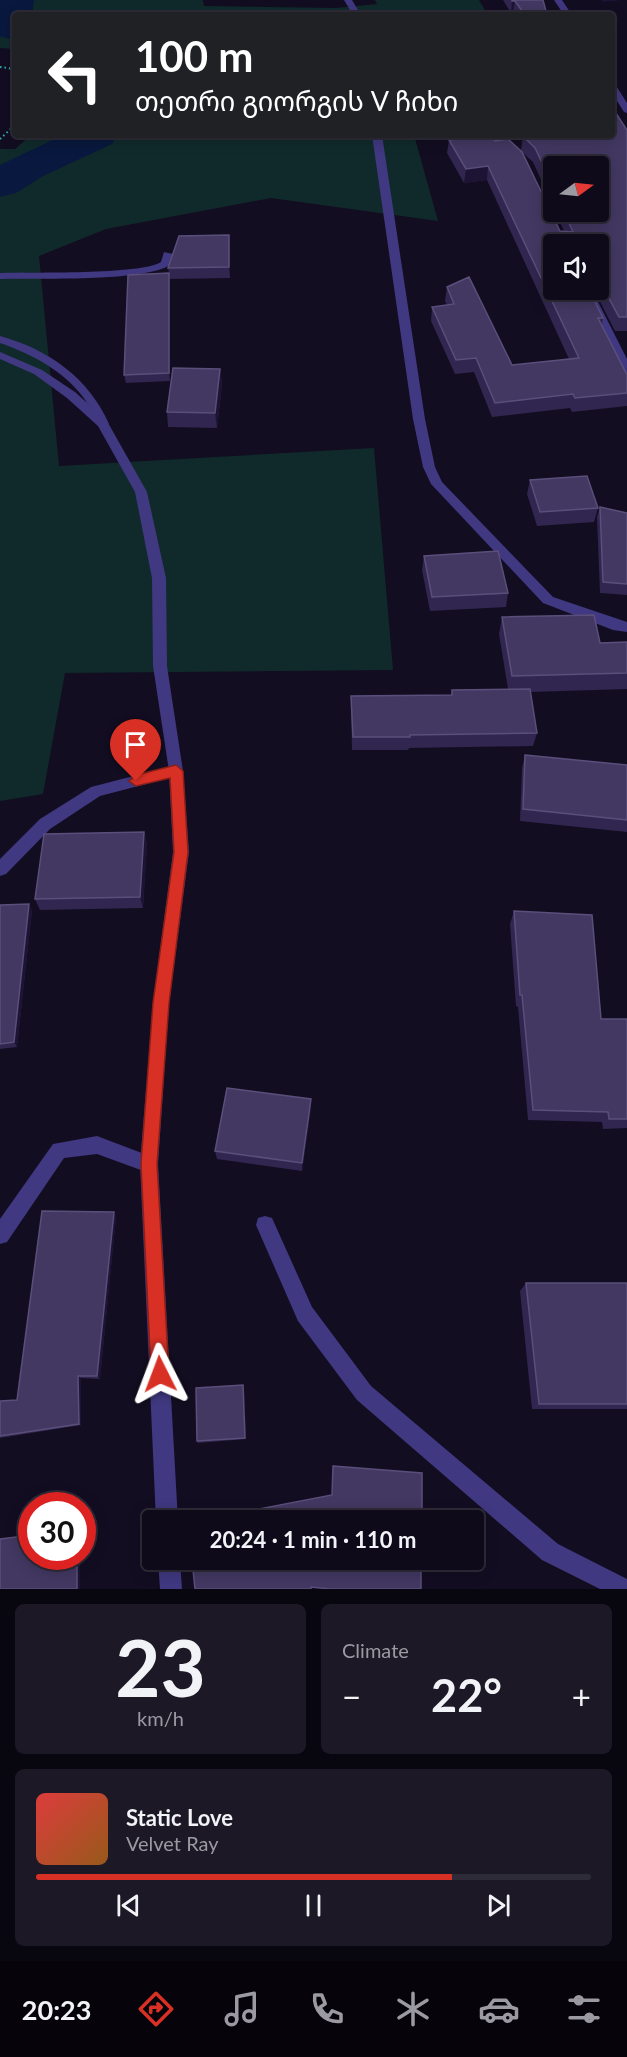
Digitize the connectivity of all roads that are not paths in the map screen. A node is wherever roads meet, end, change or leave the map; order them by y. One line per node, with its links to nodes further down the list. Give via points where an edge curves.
1 (615, 90): 2 (street)
2 (626, 106)
3 (377, 138): 13 (street, via 419,419 436,484 548,600)
4 (499, 138): 5 (street)
5 (526, 163)
6 (168, 254): 7 (street, via 166,263 148,270)
7 (0, 276)
8 (592, 300): 11 (street)
9 (0, 339): 12 (street, via 58,366 97,406)
10 (0, 355): 12 (street, via 38,372)
11 (627, 370)
12 (103, 424): 14 (street, via 141,492 159,578 160,666)
13 (627, 627)
14 (176, 771): 15 (street, via 96,790 45,824); 16 (street, via 181,852 161,1003)
15 (0, 869)
16 (149, 1164): 18 (street, via 97,1145 59,1150); 19 (street)
17 (265, 1225): 22 (street, via 305,1314 364,1393 550,1552)
18 (0, 1234)
19 (166, 1510)
20 (170, 1570): 21 (street)
21 (171, 1589)
22 (623, 1589)

